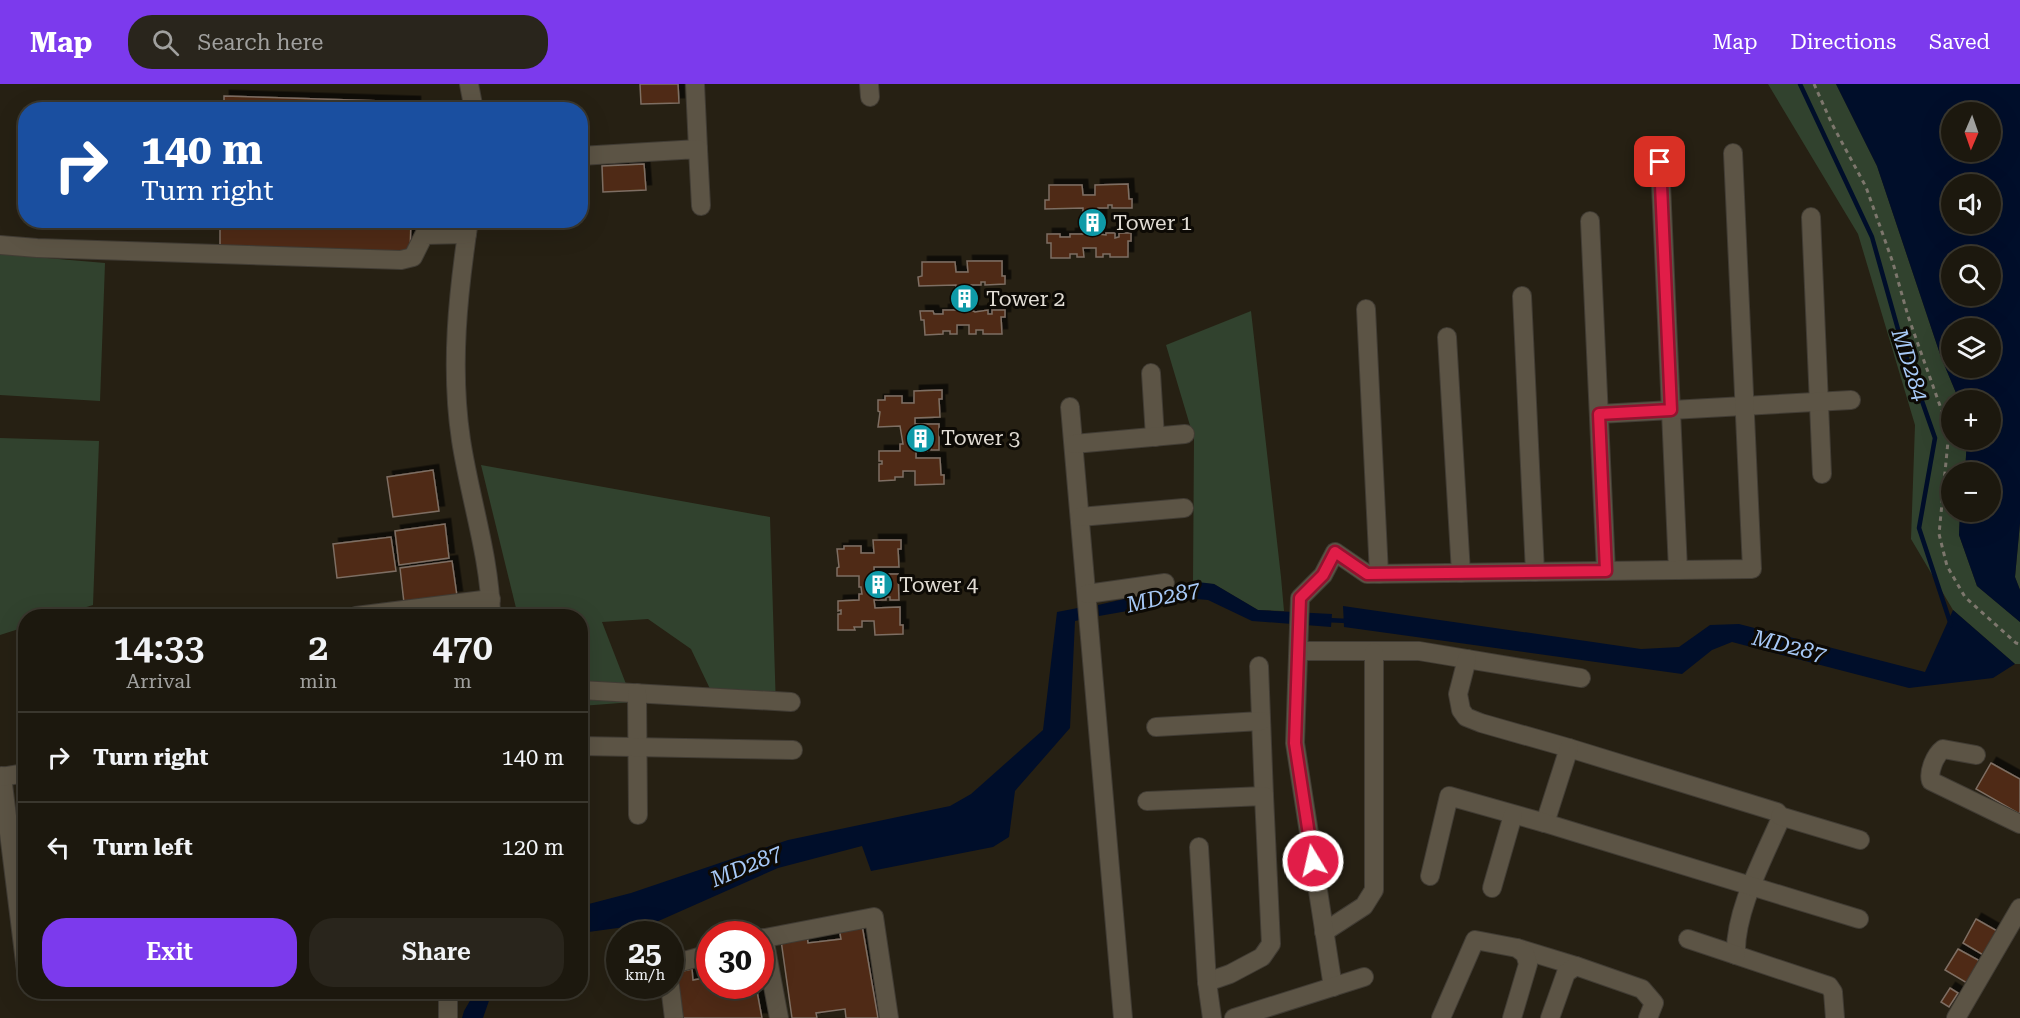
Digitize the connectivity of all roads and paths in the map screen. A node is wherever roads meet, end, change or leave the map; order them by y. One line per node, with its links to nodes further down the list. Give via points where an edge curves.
1 (469, 84): 4 (street)
2 (695, 84): 5 (street)
3 (1814, 84): 41 (path, via 1866,187 1949,431 1939,534 1947,566 1965,597)
4 (472, 102)
5 (698, 149): 7 (street); 9 (street)
6 (1733, 153): 22 (street)
7 (588, 156)
8 (1660, 162): 23 (street)
9 (701, 206)
10 (1811, 217): 20 (street)
11 (1590, 221): 24 (street)
12 (463, 228): 14 (street, via 423,236 413,257 401,260)
13 (468, 228): 38 (street, via 458,296 456,364 461,439 491,586)
14 (0, 245)
15 (1522, 296): 33 (street)
16 (1366, 309): 35 (street)
17 (1448, 337): 34 (street)
18 (1151, 373): 26 (street)
19 (1851, 400): 20 (street)
20 (1819, 402): 22 (street); 28 (street)
21 (1070, 406): 27 (street)
22 (1744, 406): 23 (street); 31 (street, via 1752,569)
23 (1671, 410): 24 (street); 31 (street)
24 (1599, 414): 32 (street)
25 (1185, 434): 26 (street)
26 (1155, 437): 27 (street)
27 (1074, 444): 30 (street)
28 (1822, 474)
29 (1184, 508): 30 (street)
30 (1080, 517): 37 (street)
31 (1678, 570): 32 (street)
32 (1606, 571): 33 (street)
33 (1535, 572): 34 (street)
34 (1461, 573): 35 (street)
35 (1379, 574): 40 (street, via 1367,574 1335,552 1323,575 1300,598)
36 (1165, 583): 37 (street)
37 (1087, 594): 89 (street)
38 (491, 608): 39 (street)
39 (474, 609)
40 (1299, 644): 42 (street); 73 (street, via 1295,743)
41 (2020, 644)
42 (1374, 652): 43 (street, via 1419,651); 73 (street, via 1374,890 1364,906)
43 (1467, 659): 45 (street); 53 (street, via 1458,694 1466,717)
44 (1259, 666): 49 (street)
45 (1581, 678)
46 (588, 690): 47 (street)
47 (637, 693): 48 (street); 52 (street)
48 (791, 702)
49 (1261, 721): 50 (street); 58 (street)
50 (1156, 727)
51 (588, 746): 52 (street)
52 (637, 747): 54 (street); 60 (street)
53 (1569, 748): 62 (street, via 1773,810); 63 (street)
54 (793, 750)
55 (1976, 755): 64 (street, via 1943,749 1931,771 1931,781)
56 (18, 774): 57 (street)
57 (1, 776): 70 (street)
58 (1264, 796): 59 (street); 80 (street, via 1271,944 1262,957)
59 (1148, 801)
60 (638, 815)
61 (1513, 815): 63 (street); 67 (street, via 1449,796); 69 (street)
62 (1780, 816): 65 (street); 68 (street)
63 (1545, 823): 68 (street)
64 (2020, 824)
65 (1860, 840)
66 (1199, 847): 80 (street)
67 (1430, 876)
68 (1751, 886): 72 (street); 77 (street, via 1737,932)
69 (1492, 888)
70 (18, 908)
71 (2020, 908): 97 (street)
72 (1859, 919)
73 (1324, 932): 81 (street)
74 (774, 936): 88 (street, via 874,917)
75 (1689, 939): 77 (street)
76 (1517, 948): 78 (street); 92 (street, via 1475,940); 93 (street, via 1525,954 1528,964)
77 (1736, 955): 96 (street, via 1829,986)
78 (1576, 966): 94 (street, via 1566,973); 95 (street, via 1642,989 1654,1003)
79 (1364, 977): 81 (street)
80 (1207, 982): 90 (street)
81 (1333, 987): 91 (street)
82 (774, 994): 87 (street)
83 (448, 999): 85 (street)
84 (672, 999): 86 (street)
85 (448, 1018)
86 (674, 1018)
87 (779, 1018)
88 (889, 1018)
89 (1123, 1018)
90 (1212, 1018)
91 (1234, 1018)
92 (1441, 1018)
93 (1512, 1018)
94 (1550, 1018)
95 (1648, 1018)
96 (1835, 1018)
97 (1956, 1018)

